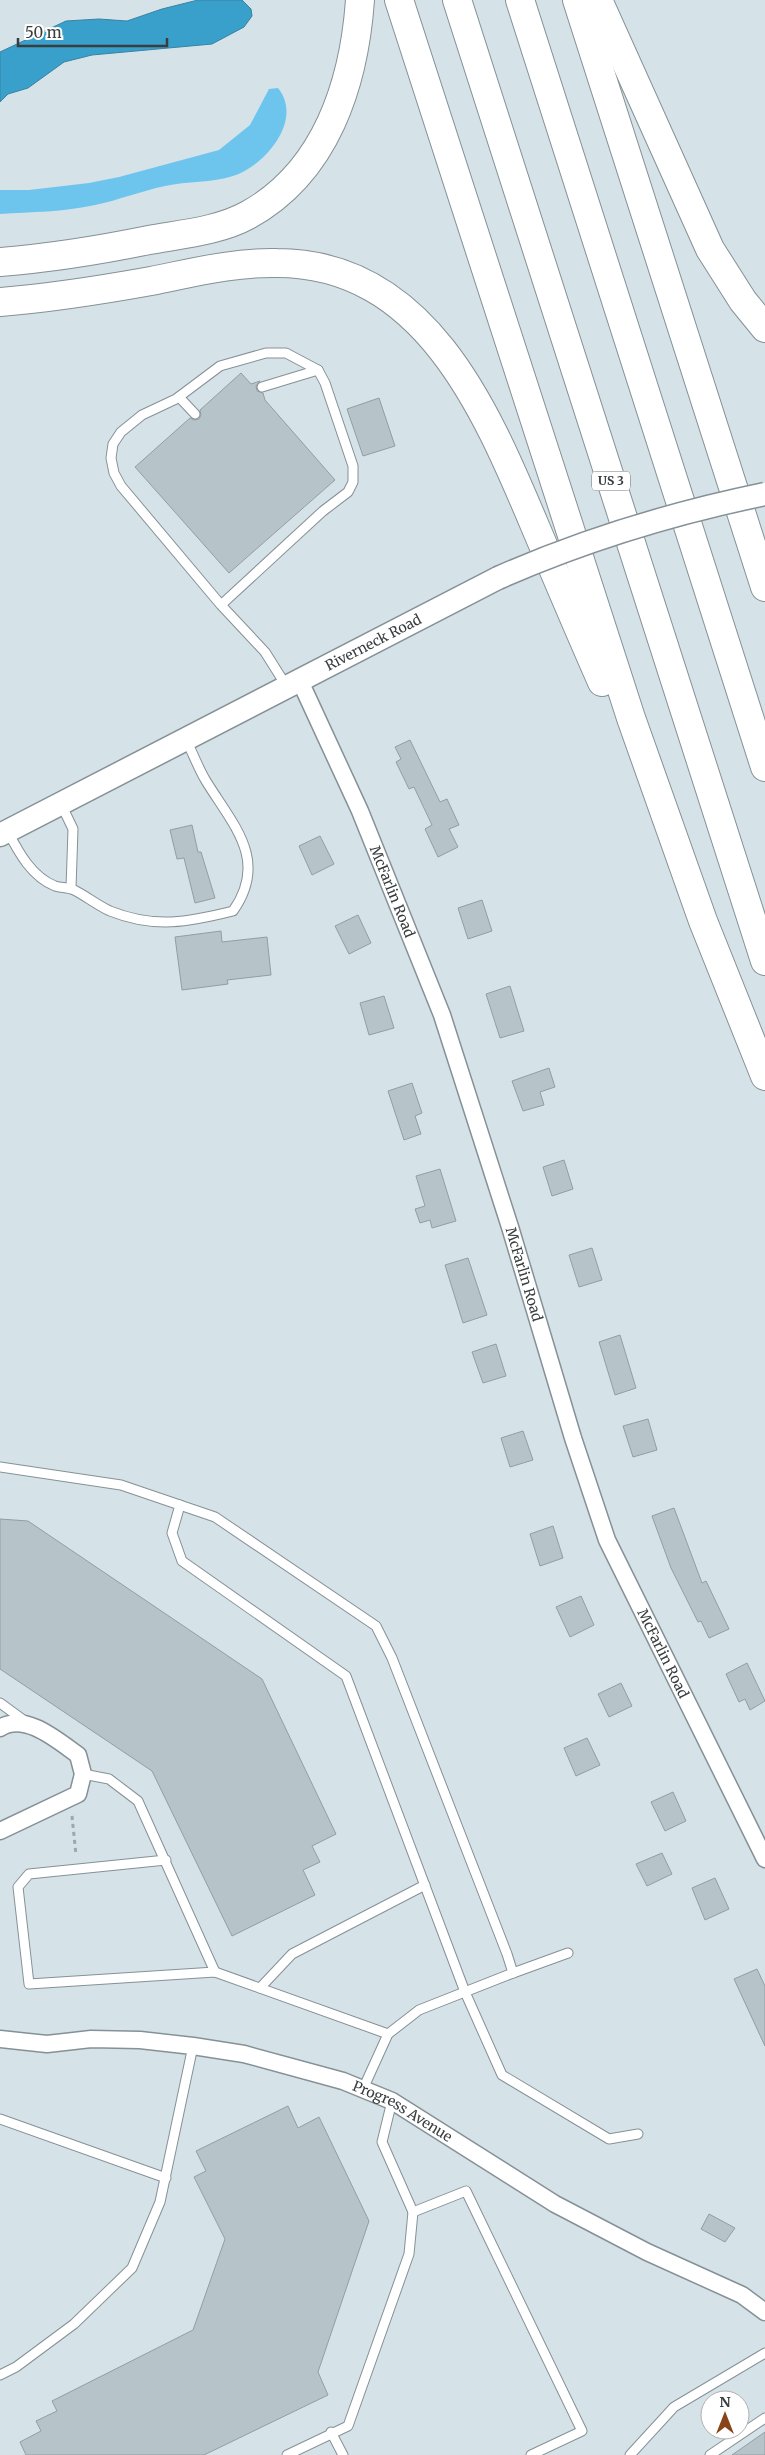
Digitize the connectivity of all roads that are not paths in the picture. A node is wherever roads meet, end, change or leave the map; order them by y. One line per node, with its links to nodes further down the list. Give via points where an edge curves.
1 (360, 0): 7 (highway, via 349,73 332,122 309,163 263,205 230,223 207,228 100,250)
2 (399, 0): 23 (highway, via 610,657)
3 (457, 0): 24 (highway, US 3)
4 (520, 0): 19 (highway)
5 (577, 0): 15 (highway)
6 (598, 0): 9 (highway, via 710,249)
7 (0, 262)
8 (0, 302): 23 (highway, via 94,291 234,266 290,263 326,269 355,279 374,288 409,314 461,374 502,449)
9 (765, 328)
10 (318, 370): 11 (lane); 12 (lane, via 286,354 266,353 220,366); 16 (lane, via 353,466 353,482 348,492)
11 (262, 387)
12 (179, 397): 13 (lane); 16 (lane, via 142,414 127,427 113,444 114,473 121,486)
13 (195, 414)
14 (765, 494): 17 (main road, Riverneck Road, bridge, via 679,514 564,550 498,578)
15 (765, 587)
16 (221, 605): 17 (lane)
17 (294, 684): 18 (main road, Riverneck Road); 34 (street, McFarlin Road, via 360,811 442,1015 510,1227 572,1438 607,1540)
18 (186, 740): 20 (main road, Riverneck Road); 22 (lane, via 207,782 241,834 245,848 249,878 244,896 233,912 189,922 150,922 110,910)
19 (765, 768)
20 (61, 804): 21 (main road, Riverneck Road); 22 (lane, via 73,829)
21 (4, 833): 22 (lane, via 42,878 56,887)
22 (71, 888)
23 (703, 921): 25 (highway)
24 (765, 961)
25 (765, 1076)
26 (0, 1467): 27 (lane, via 121,1485)
27 (180, 1505): 35 (lane, via 172,1533 182,1561 346,1676); 38 (lane, via 216,1517 376,1626 392,1658)
28 (0, 1703): 29 (lane)
29 (28, 1724): 30 (street, via 8,1724); 31 (street, via 78,1755)
30 (0, 1728)
31 (83, 1774): 32 (street, via 78,1794); 33 (lane, via 109,1779 138,1801)
32 (0, 1831)
33 (166, 1860): 37 (lane); 37 (lane, via 30,1874 18,1887 29,1984)
34 (765, 1860)
35 (425, 1885): 39 (lane, via 292,1954); 40 (lane)
36 (568, 1953): 38 (lane)
37 (215, 1972): 39 (lane)
38 (512, 1973): 40 (lane)
39 (260, 1988): 41 (lane)
40 (465, 1992): 41 (lane, via 419,2010); 47 (lane, via 502,2075 609,2140)
41 (388, 2034): 44 (lane)
42 (0, 2039): 43 (street, Progress Avenue, via 47,2044 90,2039 140,2040)
43 (194, 2046): 44 (street, Progress Avenue, via 254,2056); 48 (lane)
44 (363, 2089): 45 (street, Progress Avenue)
45 (392, 2101): 49 (lane, via 382,2142); 50 (street, Progress Avenue, via 555,2204 647,2252 742,2295)
46 (0, 2119): 48 (lane)
47 (638, 2134)
48 (166, 2178): 52 (lane, via 160,2202 132,2268 74,2324)
49 (413, 2212): 54 (lane, via 409,2254 348,2426); 57 (lane, via 466,2191 471,2200 582,2431)
50 (765, 2312)
51 (765, 2353): 58 (lane, via 674,2407)
52 (2, 2372)
53 (765, 2418): 59 (lane)
54 (331, 2432): 55 (lane); 56 (lane)
55 (287, 2455)
56 (343, 2455)
57 (532, 2455)
58 (630, 2455)
59 (710, 2455)

